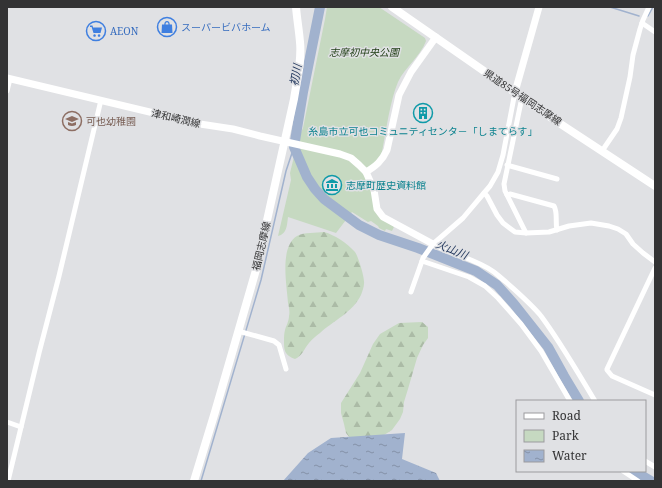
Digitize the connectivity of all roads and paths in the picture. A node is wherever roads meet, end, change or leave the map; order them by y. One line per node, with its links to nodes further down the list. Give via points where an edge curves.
1 (296, 7): 13 (main road, 福岡志摩線, via 300,60)
2 (392, 7): 7 (main road, 県道85号福岡志摩線)
3 (539, 7): 10 (street)
4 (649, 7): 5 (street)
5 (642, 23): 6 (street); 14 (street, via 621,118)
6 (655, 32)
7 (436, 37): 10 (main road, 県道85号福岡志摩線); 16 (street, via 411,72 399,95 384,157 379,164)
8 (8, 78): 9 (street); 12 (street, 津和崎潤線)
9 (7, 91)
10 (515, 92): 11 (main road, 県道85号福岡志摩線); 19 (street, via 498,172)
11 (524, 98): 14 (main road, 県道85号福岡志摩線); 15 (street)
12 (101, 100): 13 (street, 津和崎潤線); 34 (street)
13 (284, 141): 16 (street, 津和崎潤線, via 351,158); 28 (main road, 福岡志摩線)
14 (602, 151): 18 (main road, 県道85号福岡志摩線)
15 (507, 165): 17 (street); 20 (street, via 504,184)
16 (366, 172): 23 (street, via 374,190 377,209 383,217)
17 (557, 179)
18 (655, 186)
19 (484, 193): 22 (street, via 503,223 515,232); 23 (street, via 463,218)
20 (507, 195): 21 (street, via 554,206); 22 (street)
21 (557, 230): 22 (street); 25 (street, via 591,224 618,229)
22 (526, 233)
23 (433, 245): 24 (street); 32 (street, via 494,272 517,292 540,315)
24 (422, 259): 27 (street); 31 (street, via 485,286 498,298 541,351)
25 (655, 262)
26 (655, 268): 30 (street, via 607,370 612,376)
27 (411, 292)
28 (240, 332): 29 (street, via 274,340 279,345); 40 (main road, 福岡志摩線)
29 (286, 369)
30 (655, 395)
31 (569, 400)
32 (594, 400)
33 (7, 422): 34 (street)
34 (21, 427): 36 (street)
35 (646, 462): 37 (street)
36 (9, 466): 39 (street)
37 (655, 467)
38 (624, 472): 41 (street)
39 (8, 481)
40 (194, 481)
41 (638, 481)

